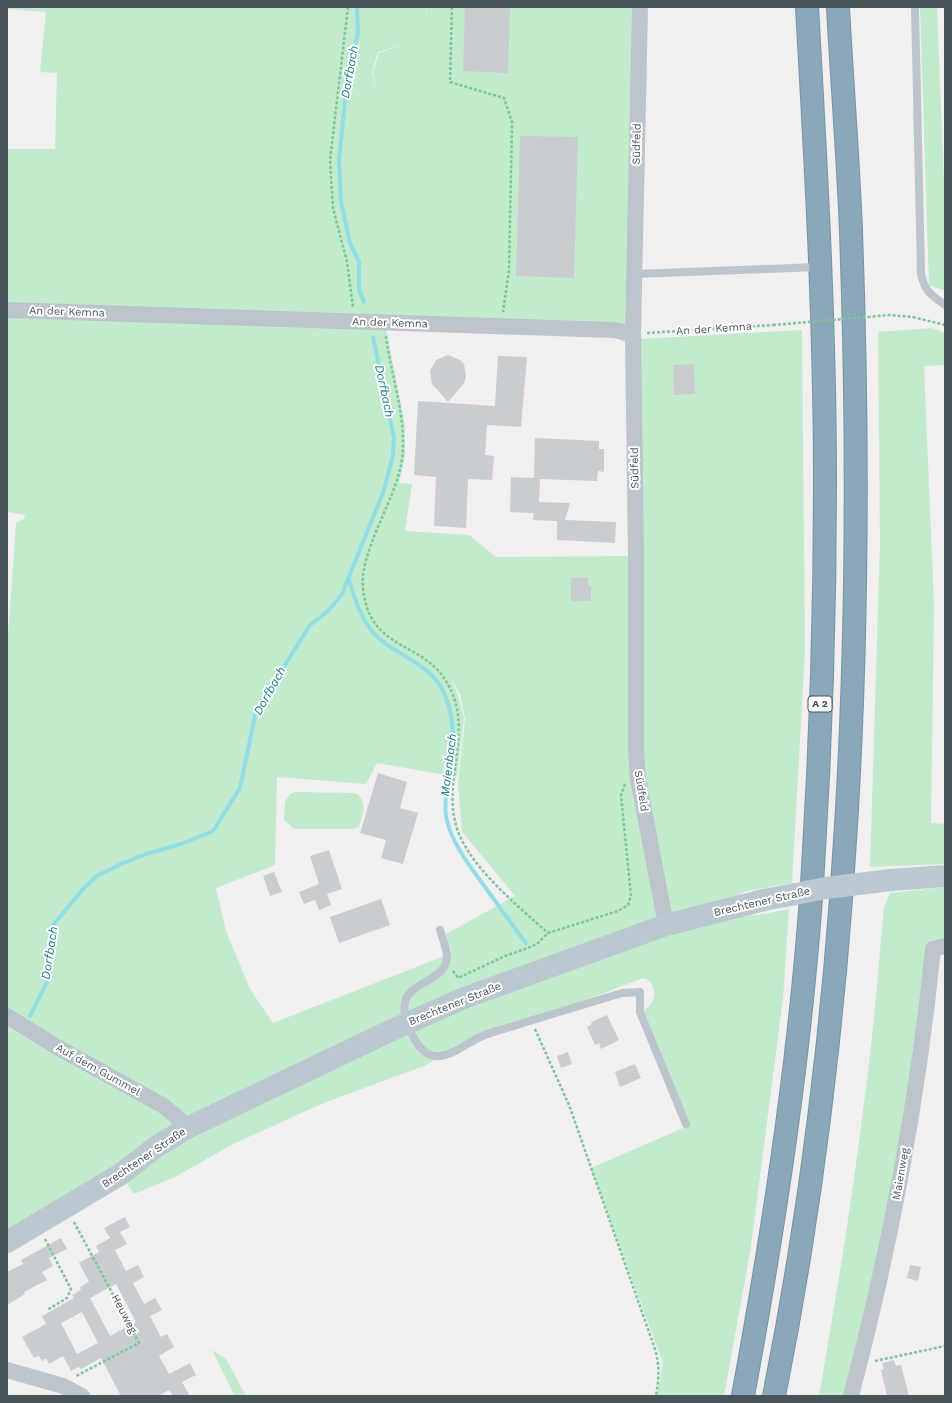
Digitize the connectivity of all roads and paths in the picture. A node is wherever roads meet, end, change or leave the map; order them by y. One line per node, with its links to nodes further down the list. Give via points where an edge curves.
1 (348, 7): 9 (path, via 330,160 333,208 347,262)
2 (452, 7): 13 (path, via 450,82 504,98 512,122 509,271)
3 (640, 7): 8 (street, Südfeld)
4 (807, 7): 7 (highway, A 2)
5 (838, 7): 39 (highway, via 850,229 855,396 853,676 846,830 824,1076 805,1225)
6 (916, 7): 10 (lane, via 921,274 924,287)
7 (821, 267): 8 (lane); 38 (highway, A 2, via 825,483 813,870 794,1068 768,1262)
8 (634, 274): 15 (street, Südfeld)
9 (353, 305)
10 (945, 305)
11 (7, 310): 13 (street, An der Kemna)
12 (945, 325): 15 (path, An der Kemna, bridge, via 913,317 890,315)
13 (502, 326): 15 (street, An der Kemna, via 614,330)
14 (385, 331): 20 (path, via 401,417 403,451 396,486 371,546 362,576 366,605 382,633 436,668 446,681 460,719 453,799 459,835 493,881)
15 (633, 334): 16 (street, Südfeld)
16 (638, 779): 18 (street, Südfeld); 20 (path, via 628,781 621,795 631,896 628,905)
17 (945, 876): 18 (street, Brechtener Straße, bridge, via 826,888 764,900)
18 (666, 925): 25 (street, Brechtener Straße, via 464,998)
19 (440, 930): 22 (lane, via 447,957)
20 (548, 933): 22 (path, via 537,944 458,978)
21 (939, 947): 33 (street, Maienweg, via 927,1005 900,1181)
22 (445, 964): 25 (lane, via 440,972 409,994 405,1000)
23 (7, 1016): 27 (street, Auf dem Gummel, via 162,1105)
24 (531, 1021): 25 (lane, via 481,1036 446,1054 435,1056 426,1052 414,1039); 26 (lane, via 622,993 640,992 640,1012); 37 (path, via 569,1105 655,1349 660,1377)
25 (407, 1024): 27 (street, Brechtener Straße)
26 (686, 1124)
27 (187, 1128): 28 (street, Brechtener Straße)
28 (66, 1208): 29 (street, Brechtener Straße); 35 (path, Heuweg, via 139,1343 71,1379)
29 (37, 1224): 30 (street, Brechtener Straße); 31 (path, via 71,1289 67,1298)
30 (7, 1242)
31 (47, 1310)
32 (945, 1346): 33 (path)
33 (860, 1364): 40 (street, Maienweg)
34 (7, 1370): 35 (street)
35 (63, 1386): 36 (street)
36 (82, 1396)
37 (656, 1396)
38 (743, 1396)
39 (774, 1396)
40 (851, 1396)

